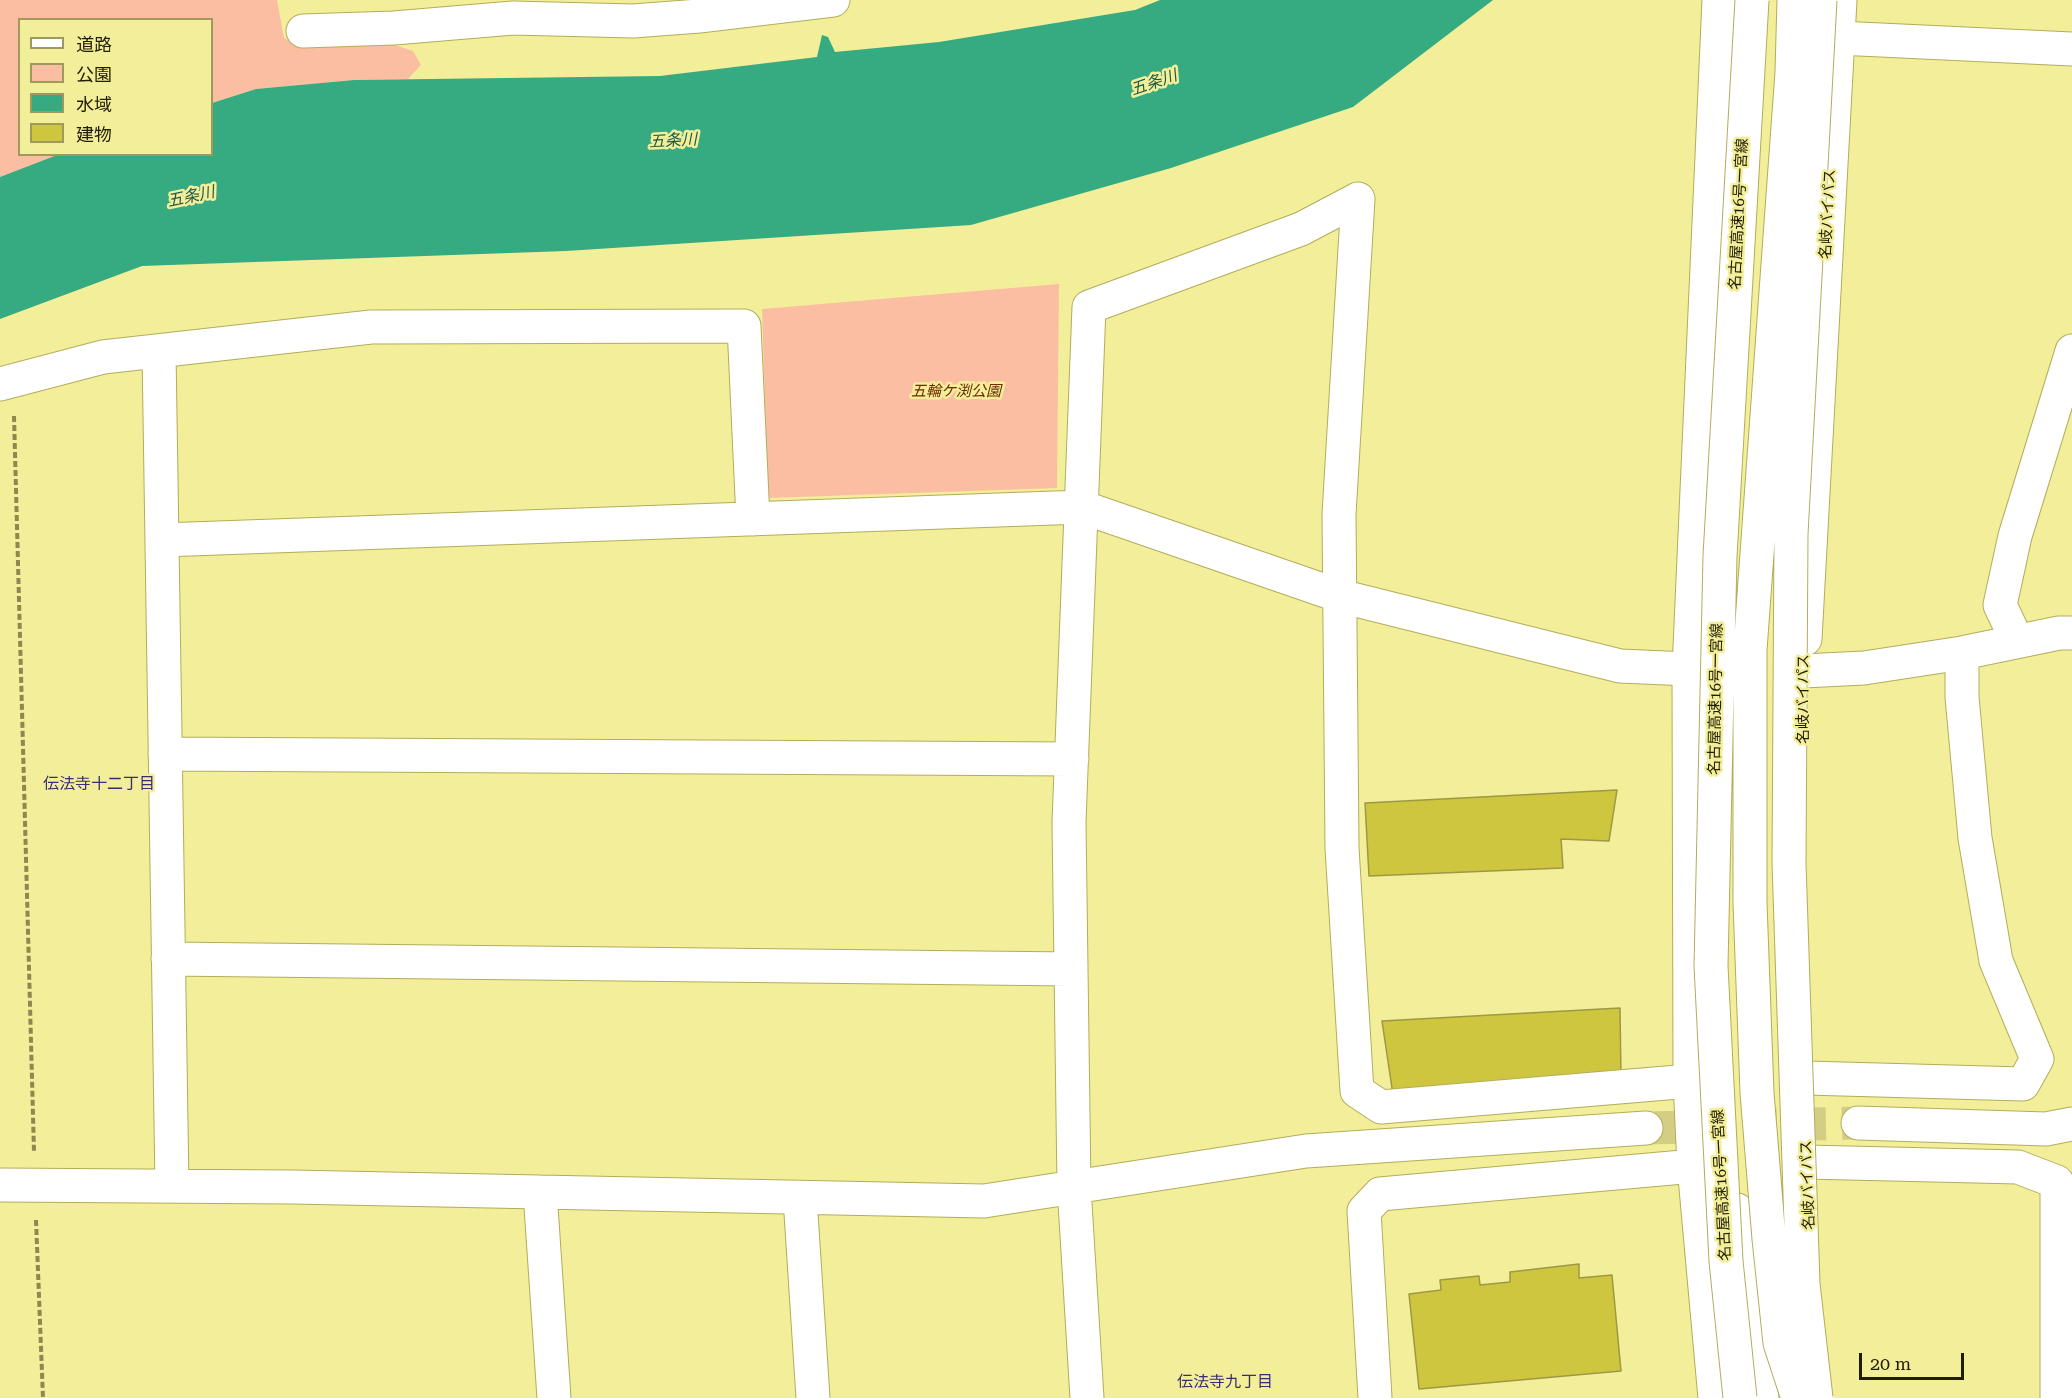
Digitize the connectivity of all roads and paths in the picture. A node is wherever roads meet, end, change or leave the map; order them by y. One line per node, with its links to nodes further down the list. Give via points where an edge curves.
1 (833, 0): 7 (main road, via 699,16)
2 (1719, 0): 21 (main road)
3 (1752, 0): 48 (main road, 名古屋高速16号一宮線, bridge, via 1719,556 1711,966 1726,1261)
4 (1794, 0): 50 (main road, bridge, via 1750,650 1750,903 1757,1093 1769,1239 1780,1343)
5 (1820, 0): 51 (main road, bridge, via 1791,534 1789,851 1803,1284)
6 (1840, 0): 9 (main road, 名岐バイパス)
7 (635, 11): 8 (main road)
8 (303, 31)
9 (1838, 38): 10 (main road); 22 (main road, 名岐バイパス)
10 (2072, 49)
11 (159, 351): 13 (main road, via 103,357); 15 (main road, via 371,327 744,326); 16 (main road)
12 (2072, 351): 19 (main road, via 2015,536 2000,605)
13 (7, 382): 36 (path)
14 (1082, 507): 15 (main road); 17 (main road); 17 (main road, via 1089,307 1301,230 1358,199 1339,514); 25 (main road)
15 (753, 519): 16 (main road)
16 (162, 540): 24 (main road)
17 (1340, 596): 21 (main road, via 1620,666); 29 (main road, via 1342,848 1357,1091 1381,1107)
18 (2072, 633): 19 (main road)
19 (2017, 641): 20 (main road)
20 (1962, 653): 22 (main road, via 1864,669); 28 (main road, via 1962,697 1976,838 1996,961 2037,1059 2022,1084)
21 (1689, 669): 23 (main road)
22 (1803, 670): 28 (main road, 名岐バイパス)
23 (1689, 732): 29 (main road); 49 (main road, via 1720,927 1728,1142)
24 (165, 754): 25 (main road); 26 (main road)
25 (1072, 759): 27 (main road)
26 (168, 959): 27 (main road); 37 (main road)
27 (1071, 969): 38 (main road)
28 (1806, 1078): 33 (main road, 名岐バイパス)
29 (1690, 1081): 34 (main road)
30 (1858, 1123): 31 (main road, via 2046,1129)
31 (2072, 1124)
32 (1646, 1128): 38 (main road, via 1306,1151)
33 (1806, 1162): 41 (main road, via 2018,1167 2057,1182); 52 (main road, 名岐バイパス, via 1816,1333)
34 (1694, 1166): 46 (main road, via 1380,1194 1364,1211); 47 (main road)
35 (0, 1185): 36 (main road)
36 (35, 1185): 37 (main road); 42 (path)
37 (172, 1186): 39 (main road)
38 (1074, 1187): 40 (main road, via 984,1201); 45 (main road)
39 (540, 1192): 40 (main road); 43 (main road)
40 (800, 1197): 44 (main road)
41 (2064, 1275): 53 (main road)
42 (43, 1398)
43 (554, 1398)
44 (813, 1398)
45 (1087, 1398)
46 (1376, 1398)
47 (1715, 1398)
48 (1740, 1398)
49 (1762, 1398)
50 (1798, 1398)
51 (1816, 1398)
52 (1824, 1398)
53 (2057, 1398)

